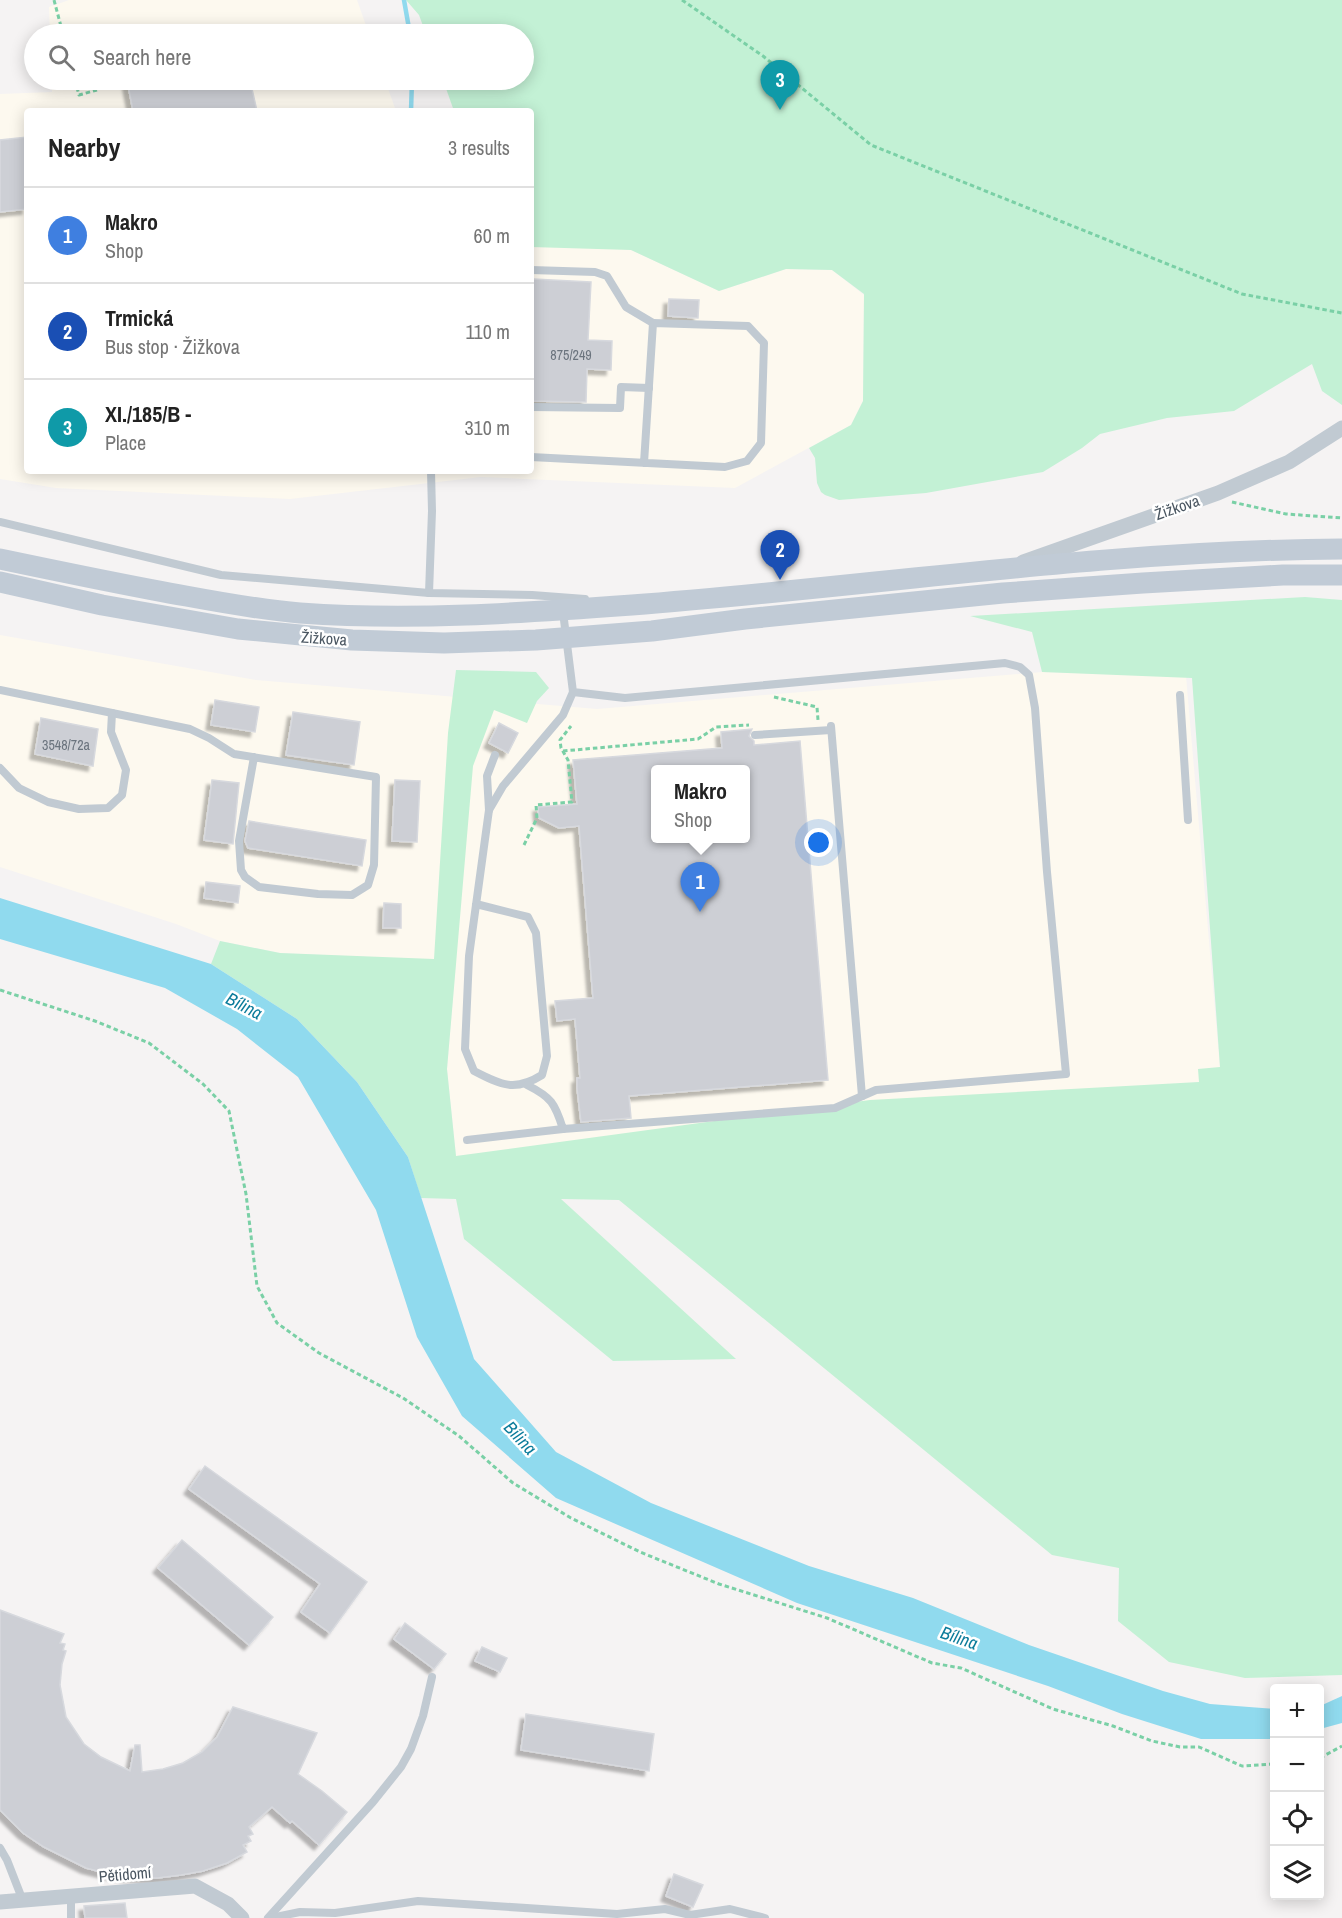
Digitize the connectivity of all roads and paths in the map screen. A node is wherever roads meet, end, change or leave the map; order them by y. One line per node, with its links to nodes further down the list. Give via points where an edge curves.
1 (54, 0): 3 (path)
2 (682, 0): 7 (path, via 763,57 871,145 1242,294)
3 (60, 24)
4 (78, 90): 5 (path, via 79,95)
5 (97, 90)
6 (534, 270): 8 (lane, via 595,272 607,276 626,307)
7 (1342, 313)
8 (653, 323): 9 (lane); 13 (lane, via 748,326 759,337 764,343 761,443 747,461 725,467)
9 (649, 388): 10 (lane, via 621,387 620,408); 13 (lane)
10 (534, 407)
11 (1342, 428): 15 (street, Žižkova, via 1289,462)
12 (534, 457): 13 (lane)
13 (644, 463)
14 (431, 474): 23 (lane)
15 (1218, 493): 16 (path, via 1235,504 1286,514); 20 (street, Žižkova)
16 (1342, 518)
17 (0, 522): 23 (lane, Žižkova, via 221,575)
18 (1342, 549): 20 (main road, Žižkova, via 1156,556)
19 (0, 559): 25 (main road, Žižkova, via 107,582 299,613 441,617)
20 (1004, 570): 24 (main road, Žižkova)
21 (1342, 575): 26 (main road, Žižkova, via 1143,582 1003,593)
22 (0, 582): 26 (main road, Žižkova, via 124,609 297,636 444,643)
23 (429, 593): 24 (lane, Žižkova)
24 (651, 603): 25 (main road, Žižkova)
25 (563, 610): 26 (lane)
26 (566, 638): 28 (lane)
27 (0, 690): 31 (lane)
28 (573, 692): 40 (lane, via 562,715 503,786); 46 (lane, via 626,698 1005,663 1020,667 1029,675 1066,1074 876,1090)
29 (1180, 695): 41 (lane)
30 (769, 696): 32 (path, via 816,707)
31 (112, 713): 38 (lane, via 190,729 234,754); 39 (lane, via 111,732 126,770 122,795 108,808 79,809 48,802 19,788)
32 (818, 720)
33 (574, 723): 36 (path, via 560,740)
34 (750, 725): 36 (path, via 716,727 698,739)
35 (755, 735): 46 (lane, via 831,728)
36 (563, 751): 42 (path, via 568,760 572,802 536,805 537,818)
37 (495, 755): 40 (lane, via 488,777)
38 (254, 757): 38 (lane, via 376,777 374,865 368,885 352,894 318,894 259,887 245,878 239,841)
39 (0, 768)
40 (489, 810): 43 (lane)
41 (1188, 820)
42 (524, 845)
43 (476, 904): 45 (lane, via 469,956 465,1049 474,1071 498,1084); 45 (lane, via 528,917 536,933 547,1056 543,1075)
44 (0, 990): 52 (path, via 149,1043 203,1084 229,1111 246,1194 257,1286 276,1323 319,1353 403,1398 459,1436 513,1483 571,1518 640,1552 827,1618 932,1663 961,1668 1053,1709 1152,1741 1199,1747 1242,1766)
45 (527, 1085): 47 (lane, via 547,1095)
46 (862, 1096): 47 (lane, via 835,1108)
47 (562, 1129): 48 (lane)
48 (467, 1140)
49 (432, 1677): 61 (lane, via 423,1716 401,1767)
50 (1342, 1746): 51 (path)
51 (1324, 1756)
52 (1270, 1764)
53 (0, 1848): 55 (lane)
54 (71, 1896): 55 (street, Pětidomí); 59 (lane); 60 (street, Pětidomí, via 195,1886 228,1904)
55 (23, 1900): 56 (street, Pětidomí)
56 (0, 1902)
57 (342, 1915): 58 (lane, via 418,1901 617,1914 665,1909); 61 (lane, via 300,1912)
58 (692, 1916): 62 (lane, via 730,1909)
59 (71, 1918)
60 (242, 1918)
61 (270, 1918)
62 (765, 1918)

